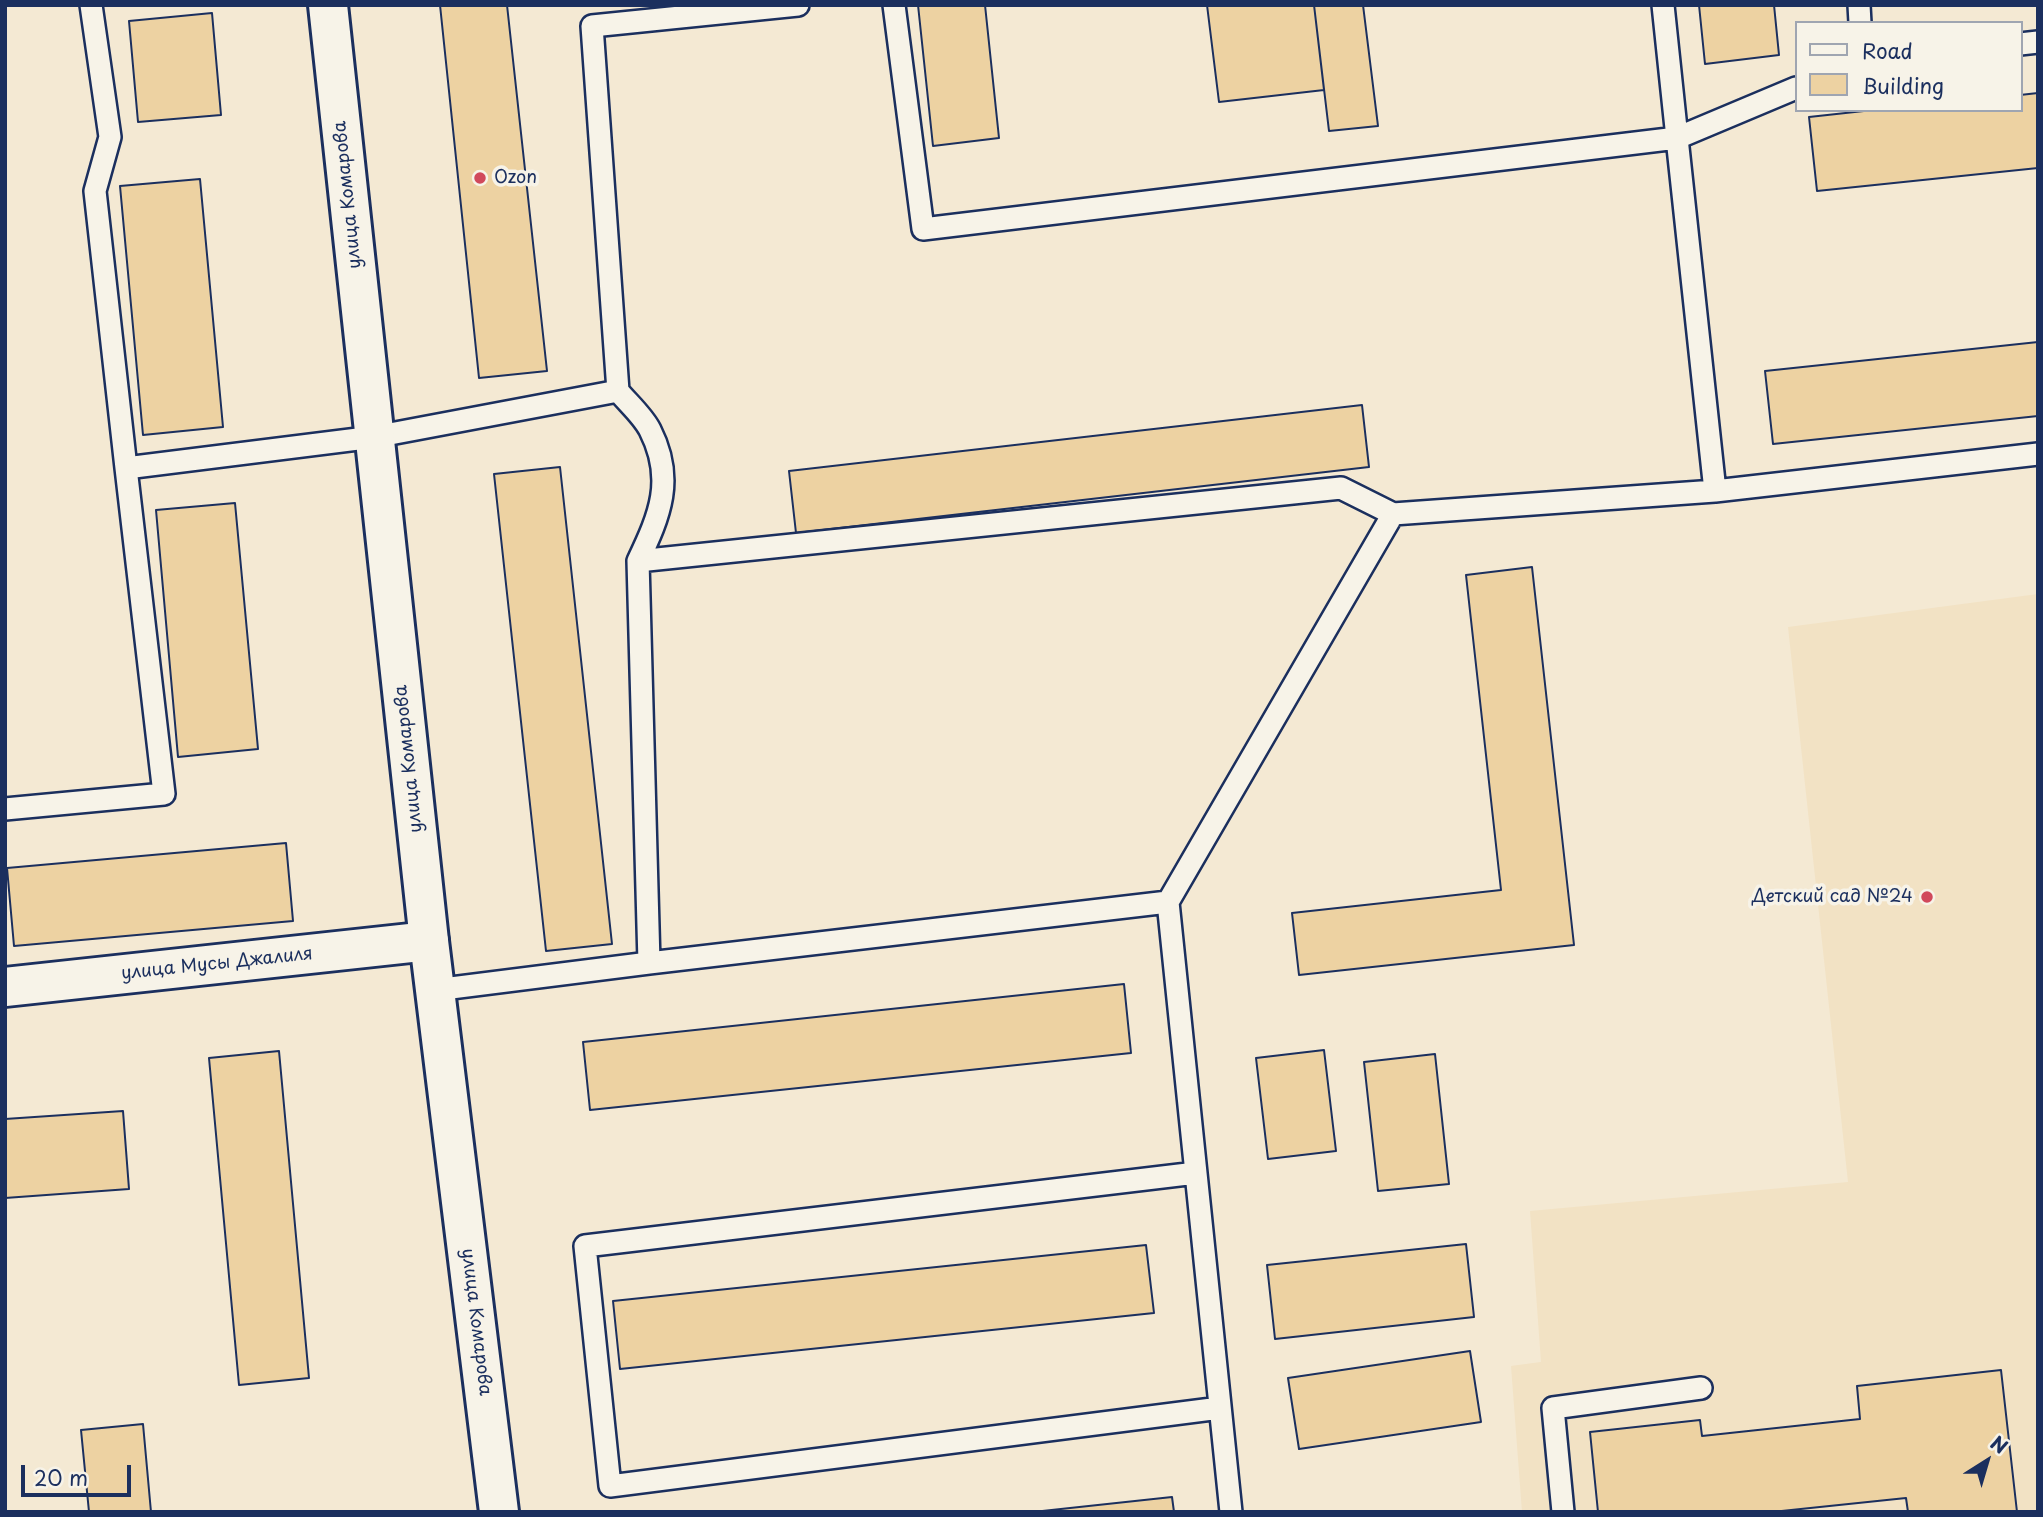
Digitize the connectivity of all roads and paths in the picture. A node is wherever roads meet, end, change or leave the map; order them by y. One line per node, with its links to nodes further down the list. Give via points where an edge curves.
1 (91, 5): 11 (lane, via 110,137 95,191)
2 (328, 5): 9 (street, улица Комарова)
3 (799, 5): 8 (lane, via 592,26)
4 (894, 5): 7 (lane, via 923,229)
5 (1663, 5): 7 (lane)
6 (1794, 89): 7 (lane)
7 (1677, 138): 12 (lane)
8 (618, 391): 9 (lane); 14 (lane, via 650,428 662,465 664,497)
9 (374, 437): 11 (lane); 17 (street, улица Комарова)
10 (2038, 454): 12 (lane)
11 (126, 468): 15 (lane, via 164,794)
12 (1716, 491): 13 (lane)
13 (1393, 514): 14 (lane, via 1341,488); 16 (lane)
14 (638, 561): 18 (lane)
15 (5, 809)
16 (1168, 902): 18 (lane); 21 (lane)
17 (429, 942): 19 (street, улица Мусы Джалиля); 20 (street, улица Комарова)
18 (649, 963): 20 (lane)
19 (5, 987)
20 (435, 990): 24 (street, улица Комарова)
21 (1196, 1173): 23 (lane); 23 (lane, via 585,1246 610,1486)
22 (1701, 1388): 26 (lane, via 1553,1408)
23 (1220, 1408): 25 (lane)
24 (499, 1512)
25 (1231, 1512)
26 (1563, 1512)

